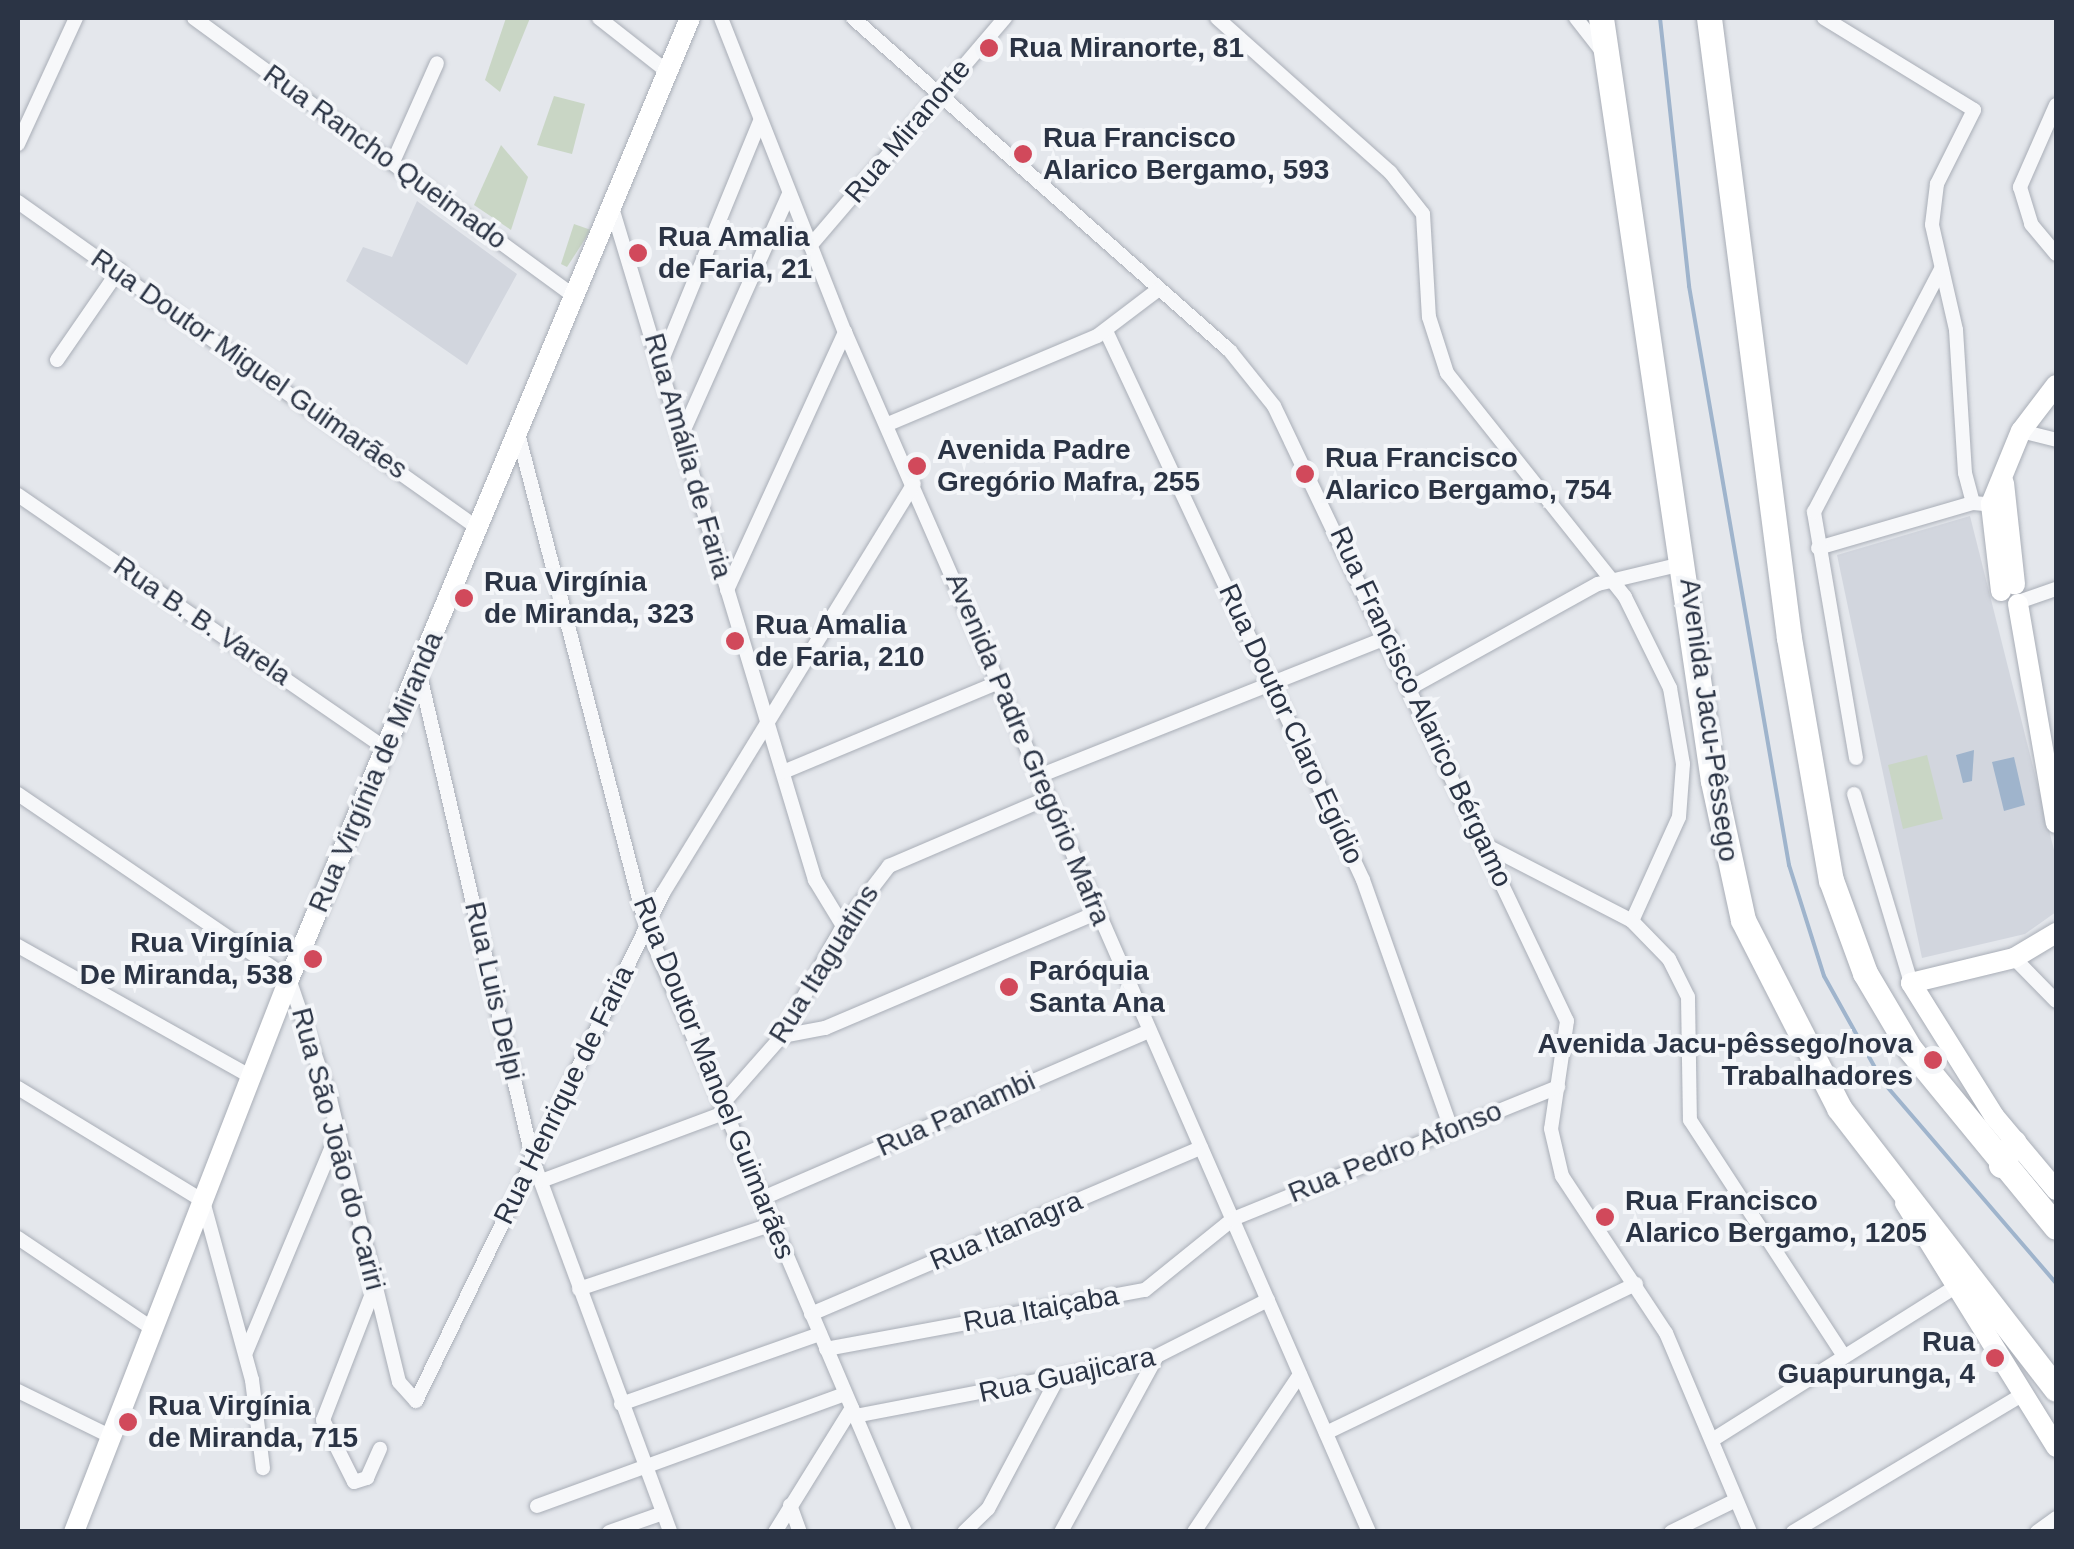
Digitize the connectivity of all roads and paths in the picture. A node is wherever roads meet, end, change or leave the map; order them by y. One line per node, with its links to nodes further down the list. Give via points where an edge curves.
1 (76, 18): 19 (street)
2 (194, 18): 20 (street, Rua Rancho Queimado)
3 (599, 18): 15 (street)
4 (690, 18): 15 (street, Rua Virgínia de Miranda)
5 (721, 18): 18 (street, Avenida Padre Gregório Mafra)
6 (853, 18): 16 (street, Rua Francisco Alarico Bérgamo)
7 (1005, 18): 16 (street, Rua Miranorte)
8 (1216, 18): 46 (street, via 1390,172 1423,214 1428,317 1447,373)
9 (1576, 18): 14 (street)
10 (1602, 18): 14 (highway, Avenida Jacu-Pêssego)
11 (1709, 18): 83 (highway, via 1816,821 1865,973)
12 (1824, 18): 26 (street, via 1972,104 1931,202)
13 (437, 62): 20 (street)
14 (1608, 62): 45 (highway, Avenida Jacu-Pêssego)
15 (669, 73): 23 (street, Rua Virgínia de Miranda)
16 (938, 95): 24 (street, Rua Miranorte); 28 (street, Rua Francisco Alarico Bérgamo)
17 (2056, 104): 25 (street, via 2020,187 2031,224)
18 (760, 120): 21 (street, Avenida Padre Gregório Mafra); 33 (street)
19 (18, 144)
20 (393, 162): 29 (street, Rua Rancho Queimado)
21 (790, 194): 24 (street, Avenida Padre Gregório Mafra); 37 (street)
22 (18, 202): 27 (street, Rua Doutor Miguel Guimarães)
23 (612, 211): 29 (street, Rua Virgínia de Miranda); 33 (street, Rua Amália de Faria)
24 (812, 245): 31 (street, Avenida Padre Gregório Mafra)
25 (2056, 254)
26 (1941, 269): 42 (street); 44 (street, via 1864,430 1816,500)
27 (119, 270): 32 (street); 43 (street, Rua Doutor Miguel Guimarães)
28 (1159, 289): 30 (street); 50 (street, Rua Francisco Alarico Bérgamo, via 1274,406)
29 (576, 297): 38 (street, Rua Virgínia de Miranda)
30 (1106, 331): 35 (street); 53 (street, Rua Doutor Claro Egídio)
31 (845, 332): 35 (street, Avenida Padre Gregório Mafra); 48 (street)
32 (58, 360)
33 (661, 363): 37 (street, Rua Amália de Faria)
34 (2056, 384): 36 (street)
35 (888, 424): 40 (street, Avenida Padre Gregório Mafra)
36 (2021, 431): 39 (street); 42 (street)
37 (682, 432): 48 (street, Rua Amália de Faria)
38 (519, 437): 43 (street, Rua Virgínia de Miranda); 68 (street, Rua Doutor Manoel Guimarães)
39 (2056, 440)
40 (914, 484): 52 (street, Avenida Padre Gregório Mafra); 55 (street, Rua Henrique de Faria)
41 (18, 494): 57 (street, Rua B. B. Varela)
42 (1990, 505): 44 (street); 49 (street)
43 (479, 529): 51 (street, Rua Virgínia de Miranda)
44 (1818, 548): 58 (street)
45 (1686, 563): 46 (street); 91 (highway, Avenida Jacu-Pêssego, via 1713,781 1743,920 1800,1046)
46 (1611, 580): 54 (street); 67 (street, via 1670,688 1683,764 1668,853)
47 (2056, 587): 49 (street)
48 (727, 590): 55 (street, Rua Amália de Faria)
49 (2013, 595): 56 (street, via 2018,640)
50 (1390, 636): 53 (street); 54 (street, Rua Francisco Alarico Bérgamo)
51 (419, 671): 57 (street, Rua Virgínia de Miranda); 88 (street, Rua Luis Delpi)
52 (998, 682): 59 (street); 60 (street, Avenida Padre Gregório Mafra)
53 (1272, 682): 60 (street); 84 (street, Rua Doutor Claro Egídio, via 1364,880)
54 (1412, 686): 65 (street, Rua Francisco Alarico Bérgamo)
55 (766, 719): 59 (street, Rua Amália de Faria); 68 (street, Rua Henrique de Faria)
56 (2048, 742): 64 (street)
57 (386, 749): 73 (street, Rua Virgínia de Miranda)
58 (1856, 758)
59 (784, 772): 69 (street, Rua Amália de Faria, via 820,895)
60 (1039, 776): 63 (street, Avenida Padre Gregório Mafra)
61 (18, 794): 73 (street, Rua São João do Cariri)
62 (1854, 794): 74 (street)
63 (1048, 798): 66 (street, Avenida Padre Gregório Mafra); 69 (street, Rua Itaguatins, via 894,862)
64 (2056, 823)
65 (1486, 846): 67 (street); 79 (street, Rua Francisco Alarico Bérgamo, via 1568,1022)
66 (1098, 912): 76 (street, Avenida Padre Gregório Mafra); 77 (street, via 825,1028)
67 (1632, 921): 108 (street, via 1684,984 1686,1096 1710,1154)
68 (646, 926): 81 (street, Rua Doutor Manoel Guimarães); 88 (street, Rua Henrique de Faria)
69 (842, 926): 77 (street, Rua Itaguatins)
70 (2056, 934): 72 (street)
71 (18, 946): 78 (street)
72 (2014, 958): 74 (street); 75 (street)
73 (289, 979): 78 (street, Rua Virgínia de Miranda); 85 (street, Rua São João do Cariri)
74 (1911, 983): 82 (street)
75 (2056, 1001)
76 (1149, 1031): 87 (street, Avenida Padre Gregório Mafra); 93 (street, Rua Panambi)
77 (782, 1036): 81 (street, Rua Itaguatins)
78 (251, 1077): 94 (street, Rua Virgínia de Miranda)
79 (1558, 1087): 84 (street, Rua Pedro Afonso); 99 (street, Rua Francisco Alarico Bérgamo, via 1551,1128 1562,1176)
80 (18, 1088): 94 (street)
81 (725, 1107): 90 (street); 93 (street, Rua Doutor Manoel Guimarães)
82 (1994, 1116): 83 (highway); 86 (street)
83 (1969, 1125): 89 (highway)
84 (1451, 1129): 95 (street, Rua Pedro Afonso)
85 (338, 1132): 100 (street, Rua São João do Cariri); 107 (street)
86 (2014, 1142): 89 (highway); 92 (street)
87 (1201, 1148): 95 (street, Avenida Padre Gregório Mafra); 104 (street, Rua Itanagra)
88 (532, 1158): 90 (street, Rua Luis Delpi); 115 (street, Rua Henrique de Faria, via 428,1385)
89 (2000, 1165): 97 (highway)
90 (541, 1181): 102 (street, Rua Luis Delpi)
91 (1898, 1189): 101 (street); 112 (highway, Avenida Jacu-Pêssego)
92 (2056, 1190)
93 (763, 1198): 96 (street, Rua Doutor Manoel Guimarães)
94 (203, 1201): 105 (street, Rua Virgínia de Miranda); 107 (street)
95 (1232, 1219): 103 (street, Avenida Padre Gregório Mafra); 106 (street, Rua Itaiçaba, via 1145,1290)
96 (773, 1224): 102 (street); 104 (street, Rua Doutor Manoel Guimarães)
97 (2056, 1227)
98 (18, 1238): 105 (street)
99 (1636, 1284): 118 (street); 120 (street, Rua Francisco Alarico Bérgamo)
100 (376, 1286): 115 (street, Rua São João do Cariri); 122 (street, via 323,1420 351,1481 367,1478)
101 (1954, 1288): 108 (street); 114 (street)
102 (580, 1289): 116 (street, Rua Luis Delpi)
103 (1268, 1300): 109 (street, Rua Guajicara); 110 (street, Avenida Padre Gregório Mafra)
104 (811, 1314): 106 (street, Rua Doutor Manoel Guimarães)
105 (153, 1329): 119 (street, Rua Virgínia de Miranda)
106 (823, 1342): 116 (street, Rua Itaiçaba); 117 (street, Rua Doutor Manoel Guimarães)
107 (246, 1353): 123 (street)
108 (1844, 1356): 120 (street)
109 (1156, 1358): 111 (street, Rua Guajicara); 137 (street)
110 (1300, 1374): 118 (street, Avenida Padre Gregório Mafra); 138 (street)
111 (1057, 1379): 117 (street, Rua Guajicara); 136 (street, via 988,1509)
112 (2056, 1390)
113 (18, 1391): 119 (street)
114 (2024, 1394): 121 (street); 142 (street)
115 (412, 1402)
116 (621, 1404): 124 (street, Rua Luis Delpi)
117 (851, 1406): 124 (street, Rua Guajicara); 126 (street); 135 (street, Rua Doutor Manoel Guimarães)
118 (1326, 1433): 139 (street, Avenida Padre Gregório Mafra)
119 (112, 1437): 130 (street, Rua Virgínia de Miranda)
120 (1717, 1437): 125 (street, Rua Francisco Alarico Bérgamo)
121 (2056, 1447)
122 (380, 1449)
123 (263, 1468)
124 (646, 1471): 127 (street, Rua Guajicara); 128 (street, Rua Luis Delpi)
125 (1736, 1500): 140 (street); 141 (street, Rua Francisco Alarico Bérgamo)
126 (790, 1505): 133 (street); 134 (street)
127 (537, 1506)
128 (663, 1513): 131 (street); 132 (street, Rua Luis Delpi)
129 (2056, 1518): 143 (street)
130 (74, 1532)
131 (608, 1532)
132 (670, 1532)
133 (775, 1532)
134 (800, 1532)
135 (905, 1532)
136 (964, 1532)
137 (1061, 1532)
138 (1194, 1532)
139 (1369, 1532)
140 (1671, 1532)
141 (1750, 1532)
142 (1794, 1532)
143 (2037, 1532)

